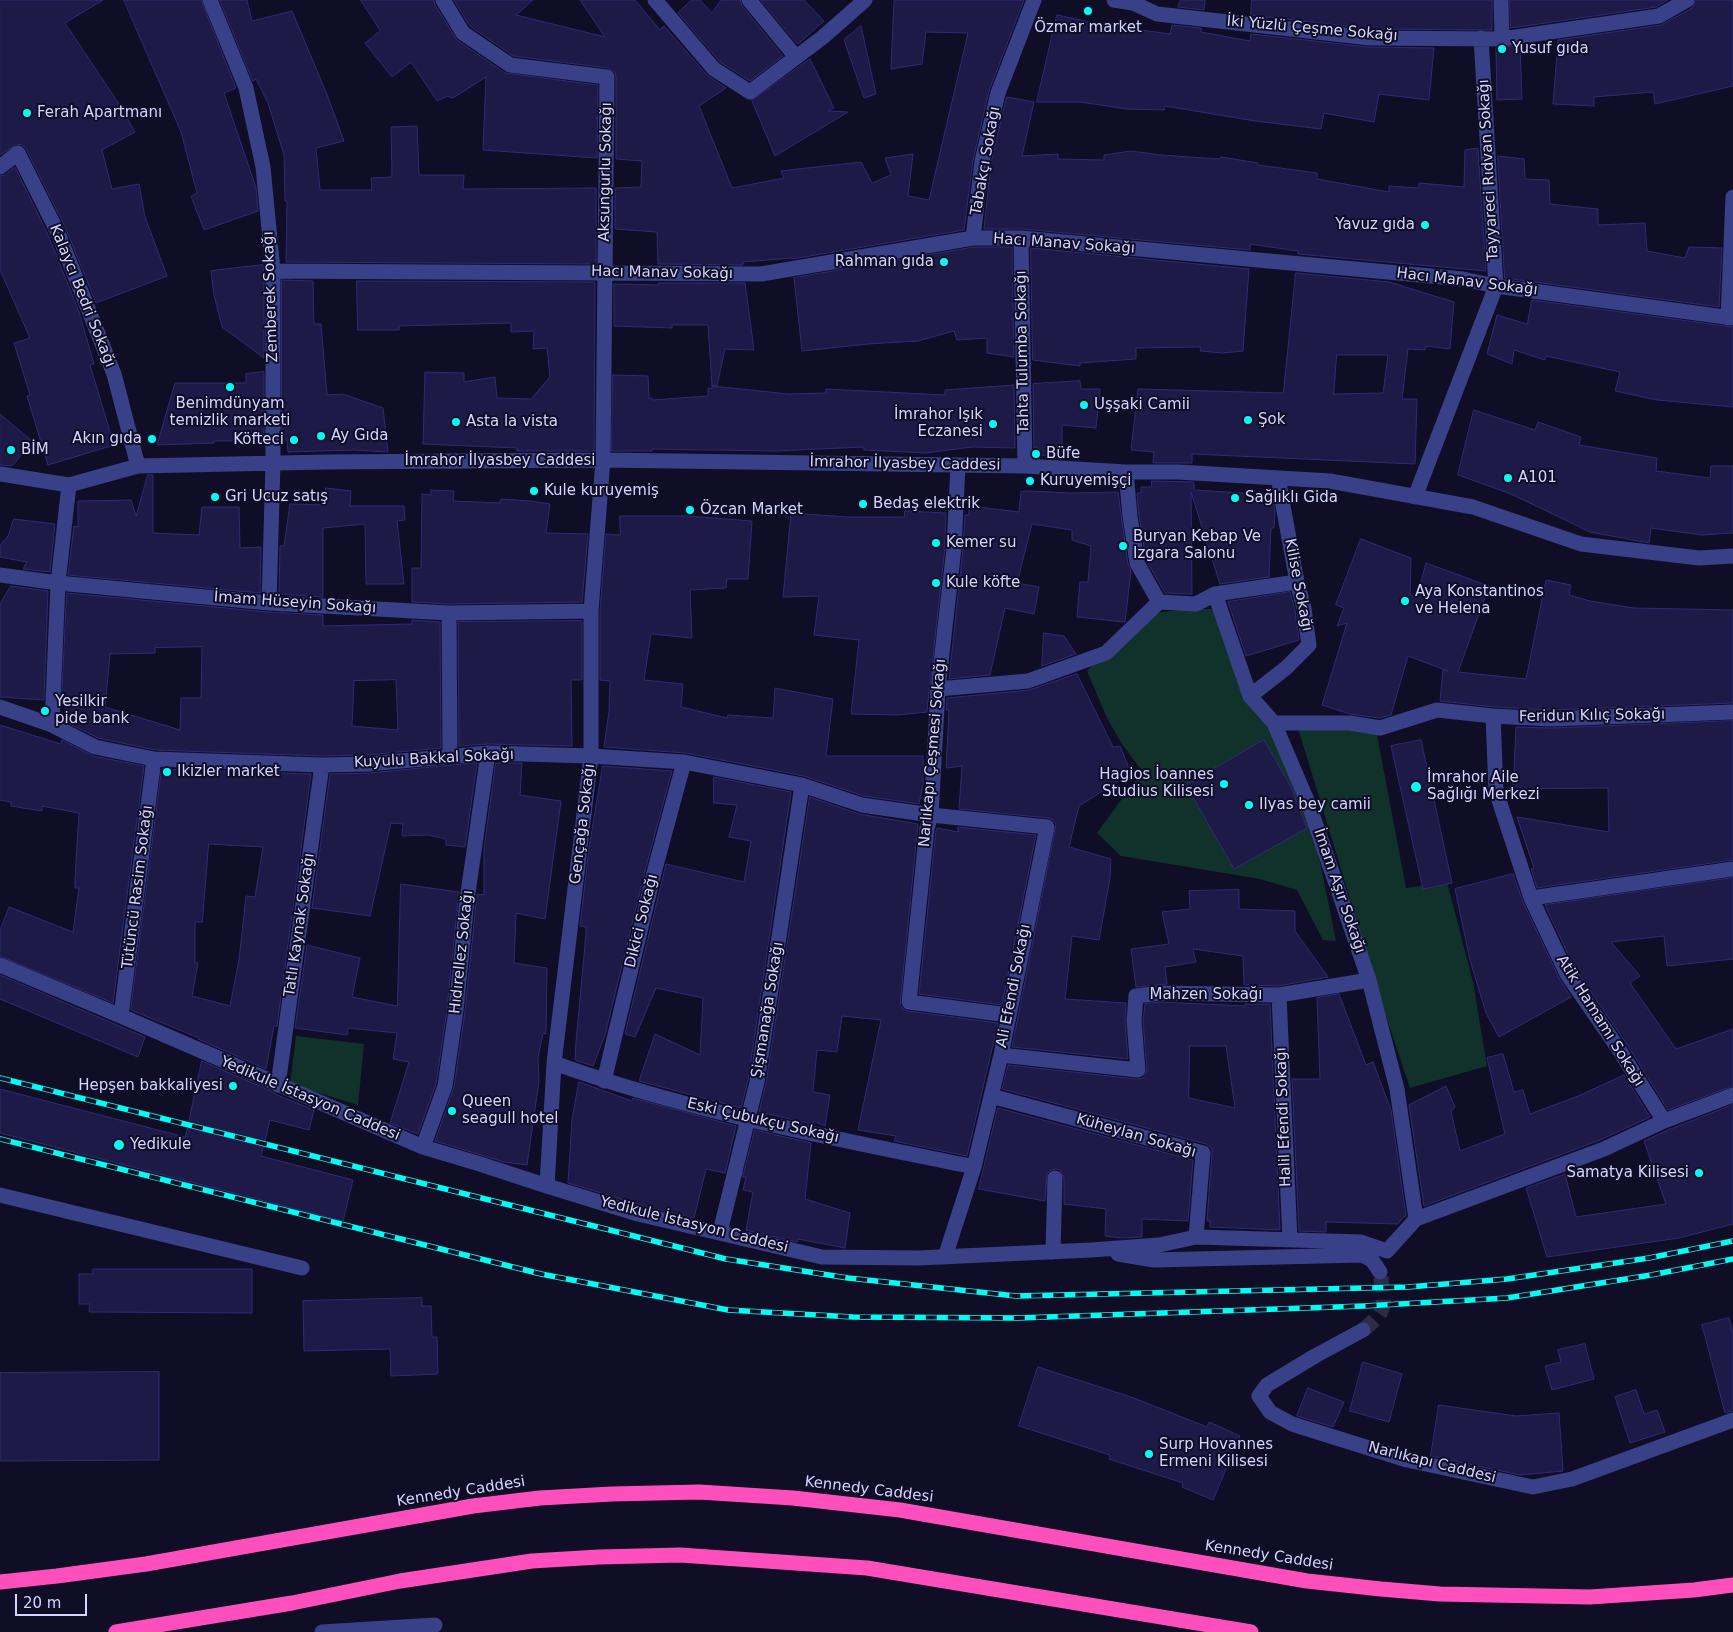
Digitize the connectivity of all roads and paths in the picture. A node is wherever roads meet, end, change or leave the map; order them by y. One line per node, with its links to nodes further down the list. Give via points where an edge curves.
1 (210, 0): 18 (street, Zemberek Sokağı, via 246,88 263,167)
2 (443, 0): 19 (street, Aksungurlu Sokağı, via 463,33 510,65 607,77)
3 (655, 0): 13 (street, via 714,69 750,92)
4 (749, 0): 13 (street)
5 (865, 0): 13 (street)
6 (1034, 0): 16 (street, Tabakçı Sokağı, via 998,93 982,161)
7 (1114, 0): 10 (street, İki Yüzlü Çeşme Sokağı)
8 (1501, 0): 12 (street)
9 (1687, 0): 12 (street, İki Yüzlü Çeşme Sokağı, via 1659,16)
10 (1133, 2): 11 (street, İki Yüzlü Çeşme Sokağı, via 1157,14 1370,38)
11 (1481, 38): 12 (street, İki Yüzlü Çeşme Sokağı); 20 (street, Tayyareci Rıdvan Sokağı)
12 (1502, 39)
13 (796, 58)
14 (0, 167): 25 (street, Kalaycı Bedri Sokağı, via 18,153 58,233 114,374)
15 (1733, 197): 21 (street)
16 (973, 238): 17 (street, Hacı Manav Sokağı); 19 (street, Hacı Manav Sokağı, via 761,274)
17 (1021, 238): 20 (street, Hacı Manav Sokağı, via 1453,278); 26 (street, Tahta Tulumba Sokağı)
18 (273, 271): 19 (street, Hacı Manav Sokağı); 23 (street, Zemberek Sokağı)
19 (605, 272): 22 (street, Aksungurlu Sokağı)
20 (1496, 286): 21 (street, Hacı Manav Sokağı); 31 (street, Tayyareci Rıdvan Sokağı)
21 (1730, 318)
22 (603, 460): 23 (street, İmrahor İlyasbey Caddesi); 24 (street, İmrahor İlyasbey Caddesi); 39 (street, Gençağa Sokağı)
23 (273, 463): 25 (street, İmrahor İlyasbey Caddesi); 38 (street, Zemberek Sokağı)
24 (958, 465): 26 (street, İmrahor İlyasbey Caddesi); 41 (street, Narlıkapı Çeşmesi Sokağı, via 954,548)
25 (138, 466): 30 (street, İmrahor İlyasbey Caddesi)
26 (1025, 466): 27 (street, İmrahor İlyasbey Caddesi)
27 (1126, 472): 29 (street, İmrahor İlyasbey Caddesi); 37 (street, via 1137,563)
28 (0, 474): 30 (street)
29 (1278, 478): 31 (street, İmrahor İlyasbey Caddesi, via 1330,481); 34 (street, Kilise Sokağı)
30 (69, 485): 35 (street)
31 (1414, 497): 32 (street, İmrahor İlyasbey Caddesi, via 1473,507 1582,544 1699,558)
32 (1733, 556)
33 (0, 575): 35 (street, İmam Hüseyin Sokağı)
34 (1297, 582): 36 (street); 42 (street, Kilise Sokağı, via 1309,645)
35 (58, 583): 38 (street, İmam Hüseyin Sokağı); 47 (street)
36 (1215, 594): 37 (street, via 1196,604); 42 (street, İmam Aşır Sokağı)
37 (1160, 602): 41 (street, via 1106,653 1028,681)
38 (269, 603): 40 (street, İmam Hüseyin Sokağı)
39 (591, 611): 40 (street, İmam Hüseyin Sokağı); 50 (street, Gençağa Sokağı)
40 (449, 614): 49 (street)
41 (938, 689): 55 (street, Narlıkapı Çeşmesi Sokağı)
42 (1250, 696): 46 (street, İmam Aşır Sokağı)
43 (0, 707): 47 (street, Kuyulu Bakkal Sokağı)
44 (1733, 712): 45 (street, Feridun Kılıç Sokağı, via 1551,719)
45 (1493, 716): 46 (street, Feridun Kılıç Sokağı, via 1437,710 1380,728 1350,723); 57 (street, Atik Hamamı Sokağı, via 1496,791)
46 (1274, 723): 59 (street, İmam Aşır Sokağı, via 1309,805)
47 (52, 724): 51 (street, Kuyulu Bakkal Sokağı, via 95,747)
48 (488, 753): 49 (street, Kuyulu Bakkal Sokağı); 50 (street, Kuyulu Bakkal Sokağı); 71 (street, Hıdırellez Sokağı, via 445,1086)
49 (450, 756): 53 (street, Kuyulu Bakkal Sokağı)
50 (591, 756): 52 (street, Kuyulu Bakkal Sokağı); 64 (street, Gençağa Sokağı)
51 (154, 759): 53 (street, Kuyulu Bakkal Sokağı); 62 (street, Tütüncü Rasim Sokağı)
52 (684, 762): 54 (street, Kuyulu Bakkal Sokağı); 65 (street, Dikici Sokağı)
53 (322, 765): 66 (street, Tatlı Kaynak Sokağı)
54 (802, 785): 55 (street, Kuyulu Bakkal Sokağı, via 862,805); 69 (street, Şişmanağa Sokağı, via 774,977)
55 (931, 815): 61 (street, Narlıkapı Çeşmesi Sokağı, via 909,1002); 61 (street, Ali Efendi Sokağı, via 1047,827)
56 (1733, 869): 57 (street)
57 (1531, 898): 70 (street, Atik Hamamı Sokağı, via 1567,974)
58 (0, 965): 62 (street, Yedikule İstasyon Caddesi)
59 (1369, 980): 60 (street, Mahzen Sokağı); 76 (street, İmam Aşır Sokağı, via 1396,1089)
60 (1280, 995): 63 (street, Mahzen Sokağı, via 1161,993 1136,996 1134,1021 1138,1070); 79 (street, Halil Efendi Sokağı)
61 (1008, 1015): 63 (street, Ali Efendi Sokağı)
62 (121, 1016): 66 (street, Yedikule İstasyon Caddesi)
63 (1001, 1055): 68 (street, Ali Efendi Sokağı)
64 (554, 1063): 65 (street, Eski Çubukçu Sokağı); 74 (street, Gençağa Sokağı)
65 (604, 1081): 69 (street, Eski Çubukçu Sokağı)
66 (278, 1085): 71 (street, Yedikule İstasyon Caddesi)
67 (1733, 1095): 70 (street)
68 (991, 1096): 72 (street, Ali Efendi Sokağı); 78 (street, Küheylan Sokağı, via 1203,1153)
69 (748, 1120): 72 (street, Eski Çubukçu Sokağı); 77 (street, Şişmanağa Sokağı)
70 (1664, 1121): 76 (street, via 1604,1149)
71 (423, 1147): 74 (street, Yedikule İstasyon Caddesi)
72 (974, 1167): 82 (street, Ali Efendi Sokağı)
73 (1055, 1178): 81 (street)
74 (547, 1186): 77 (street, Yedikule İstasyon Caddesi, via 638,1214)
75 (0, 1195): 83 (street)
76 (1416, 1219): 79 (street, Yedikule İstasyon Caddesi, via 1387,1251 1362,1242)
77 (720, 1232): 82 (street, Yedikule İstasyon Caddesi, via 822,1257)
78 (1196, 1236): 79 (street, Yedikule İstasyon Caddesi); 80 (street, Yedikule İstasyon Caddesi, via 1159,1245)
79 (1290, 1240)
80 (1091, 1250): 81 (street, Yedikule İstasyon Caddesi); 84 (street, via 1154,1260 1362,1255 1372,1260)
81 (1053, 1252): 82 (street, Yedikule İstasyon Caddesi)
82 (945, 1257)
83 (302, 1268)
84 (1380, 1272)
85 (1363, 1330): 86 (street, Narlıkapı Caddesi, via 1266,1385 1259,1396 1264,1406 1292,1424 1407,1460 1533,1487 1572,1479)
86 (1733, 1420)
87 (0, 1582): 88 (highway, Kennedy Caddesi, via 182,1558 473,1506 540,1498 699,1492 900,1510 1298,1579 1381,1589 1590,1597)
88 (1733, 1585)
89 (435, 1625): 90 (street)
90 (344, 1631): 92 (street)
91 (116, 1632): 93 (highway, via 532,1561 680,1555 867,1568)
92 (322, 1632)
93 (1251, 1632)

